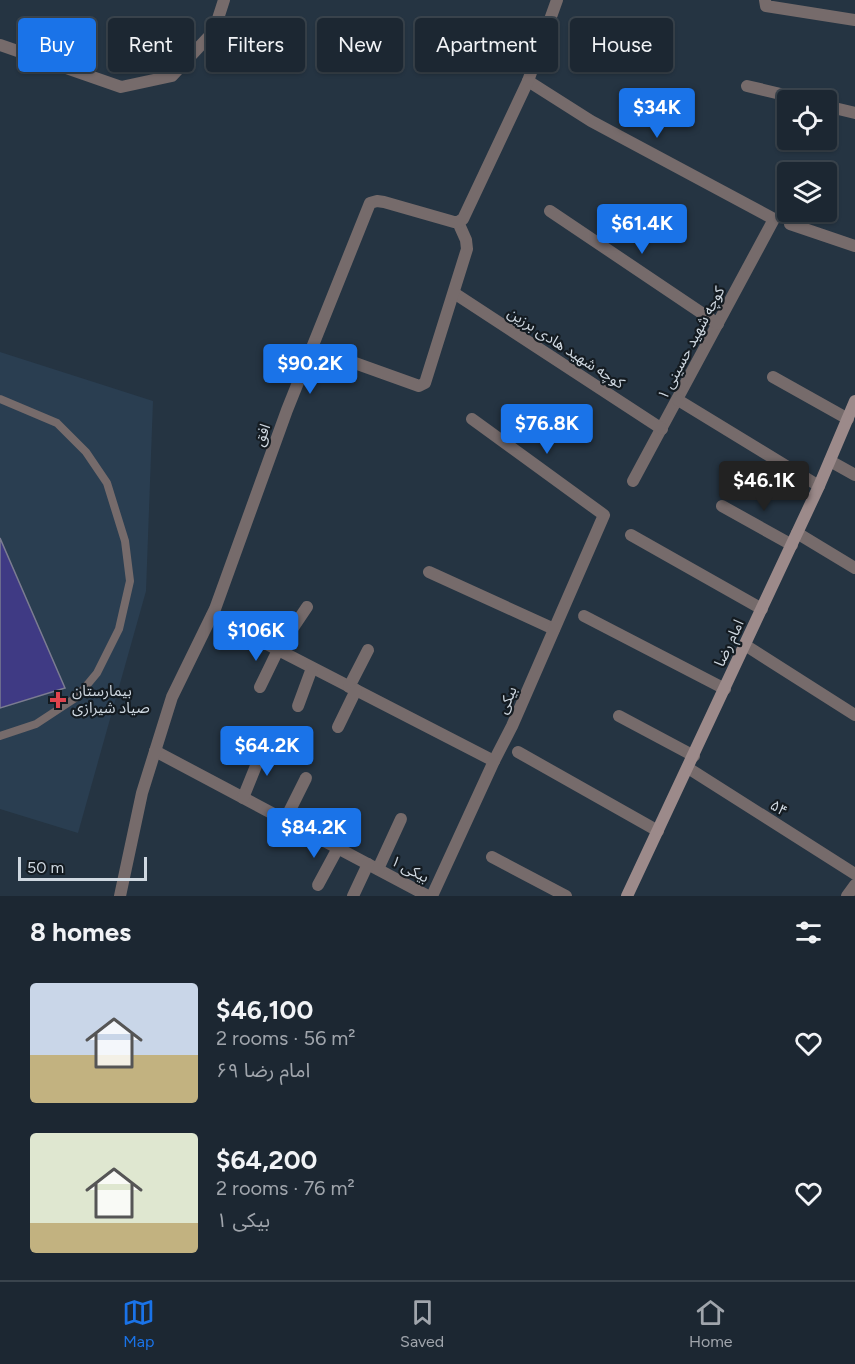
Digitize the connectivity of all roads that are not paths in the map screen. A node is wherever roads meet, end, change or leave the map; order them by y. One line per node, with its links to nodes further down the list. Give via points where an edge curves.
1 (224, 0): 5 (street, via 214,31 172,76 121,87)
2 (557, 0): 6 (street)
3 (765, 0): 4 (street, via 766,6)
4 (855, 20)
5 (0, 45)
6 (528, 81): 12 (street, via 463,219); 16 (street, کوچه شهید حسینی ۱, via 591,120 774,219)
7 (747, 86): 8 (street)
8 (777, 93)
9 (837, 109): 10 (street)
10 (855, 113)
11 (550, 211): 16 (street)
12 (458, 222): 15 (street, via 467,249); 17 (street, افق, via 384,202 370,203)
13 (790, 224): 14 (street)
14 (855, 246)
15 (454, 293): 17 (street, via 423,385); 24 (street, کوچه شهید هادی برزین)
16 (718, 324): 20 (street, کوچه شهید حسینی ۱)
17 (313, 348): 36 (street, افق)
18 (773, 377): 23 (street)
19 (0, 399): 50 (lane, via 57,423 86,452 106,483 125,541 130,580 119,629 97,674 77,697 36,724)
20 (678, 400): 24 (street, کوچه شهید حسینی ۱); 28 (street)
21 (855, 401): 23 (main road, امام رضا)
22 (472, 419): 38 (street, بیکی, via 604,515)
23 (848, 419): 25 (main road, امام رضا)
24 (662, 429): 27 (street, کوچه شهید حسینی ۱)
25 (830, 461): 26 (street); 28 (main road, امام رضا)
26 (855, 475)
27 (633, 481)
28 (819, 486): 31 (main road, امام رضا)
29 (722, 506): 31 (street)
30 (631, 535): 35 (street)
31 (795, 539): 32 (street); 35 (main road, امام رضا)
32 (855, 568)
33 (429, 572): 38 (street)
34 (307, 607): 40 (street)
35 (762, 609): 39 (main road, امام رضا)
36 (212, 616): 40 (street); 52 (street, افق, via 172,697)
37 (584, 616): 45 (street)
38 (554, 629): 55 (street, بیکی)
39 (745, 645): 45 (main road, امام رضا); 47 (street)
40 (278, 650): 42 (street); 43 (street)
41 (368, 650): 44 (street)
42 (312, 668): 44 (street); 46 (street)
43 (260, 687)
44 (352, 688): 49 (street); 55 (street)
45 (725, 689): 54 (main road, امام رضا)
46 (298, 706)
47 (855, 715)
48 (619, 716): 54 (street)
49 (338, 727)
50 (0, 736)
51 (264, 746): 58 (street)
52 (155, 751): 58 (street, ۱ بیکی); 68 (street, افق)
53 (518, 752): 61 (street)
54 (694, 756): 56 (main road, امام رضا)
55 (494, 761): 70 (street, بیکی)
56 (688, 768): 61 (main road, امام رضا); 65 (street, ۵۴)
57 (306, 778): 60 (street)
58 (243, 798): 60 (street, ۱ بیکی)
59 (401, 819): 64 (street)
60 (285, 820): 62 (street, ۱ بیکی)
61 (658, 831): 72 (main road, امام رضا)
62 (338, 848): 64 (street, ۱ بیکی); 66 (street)
63 (492, 856): 71 (street)
64 (373, 867): 69 (street); 70 (street, ۱ بیکی)
65 (855, 874)
66 (318, 885)
67 (855, 885): 73 (street)
68 (120, 896)
69 (353, 896)
70 (430, 896)
71 (566, 896)
72 (627, 896)
73 (848, 896)

